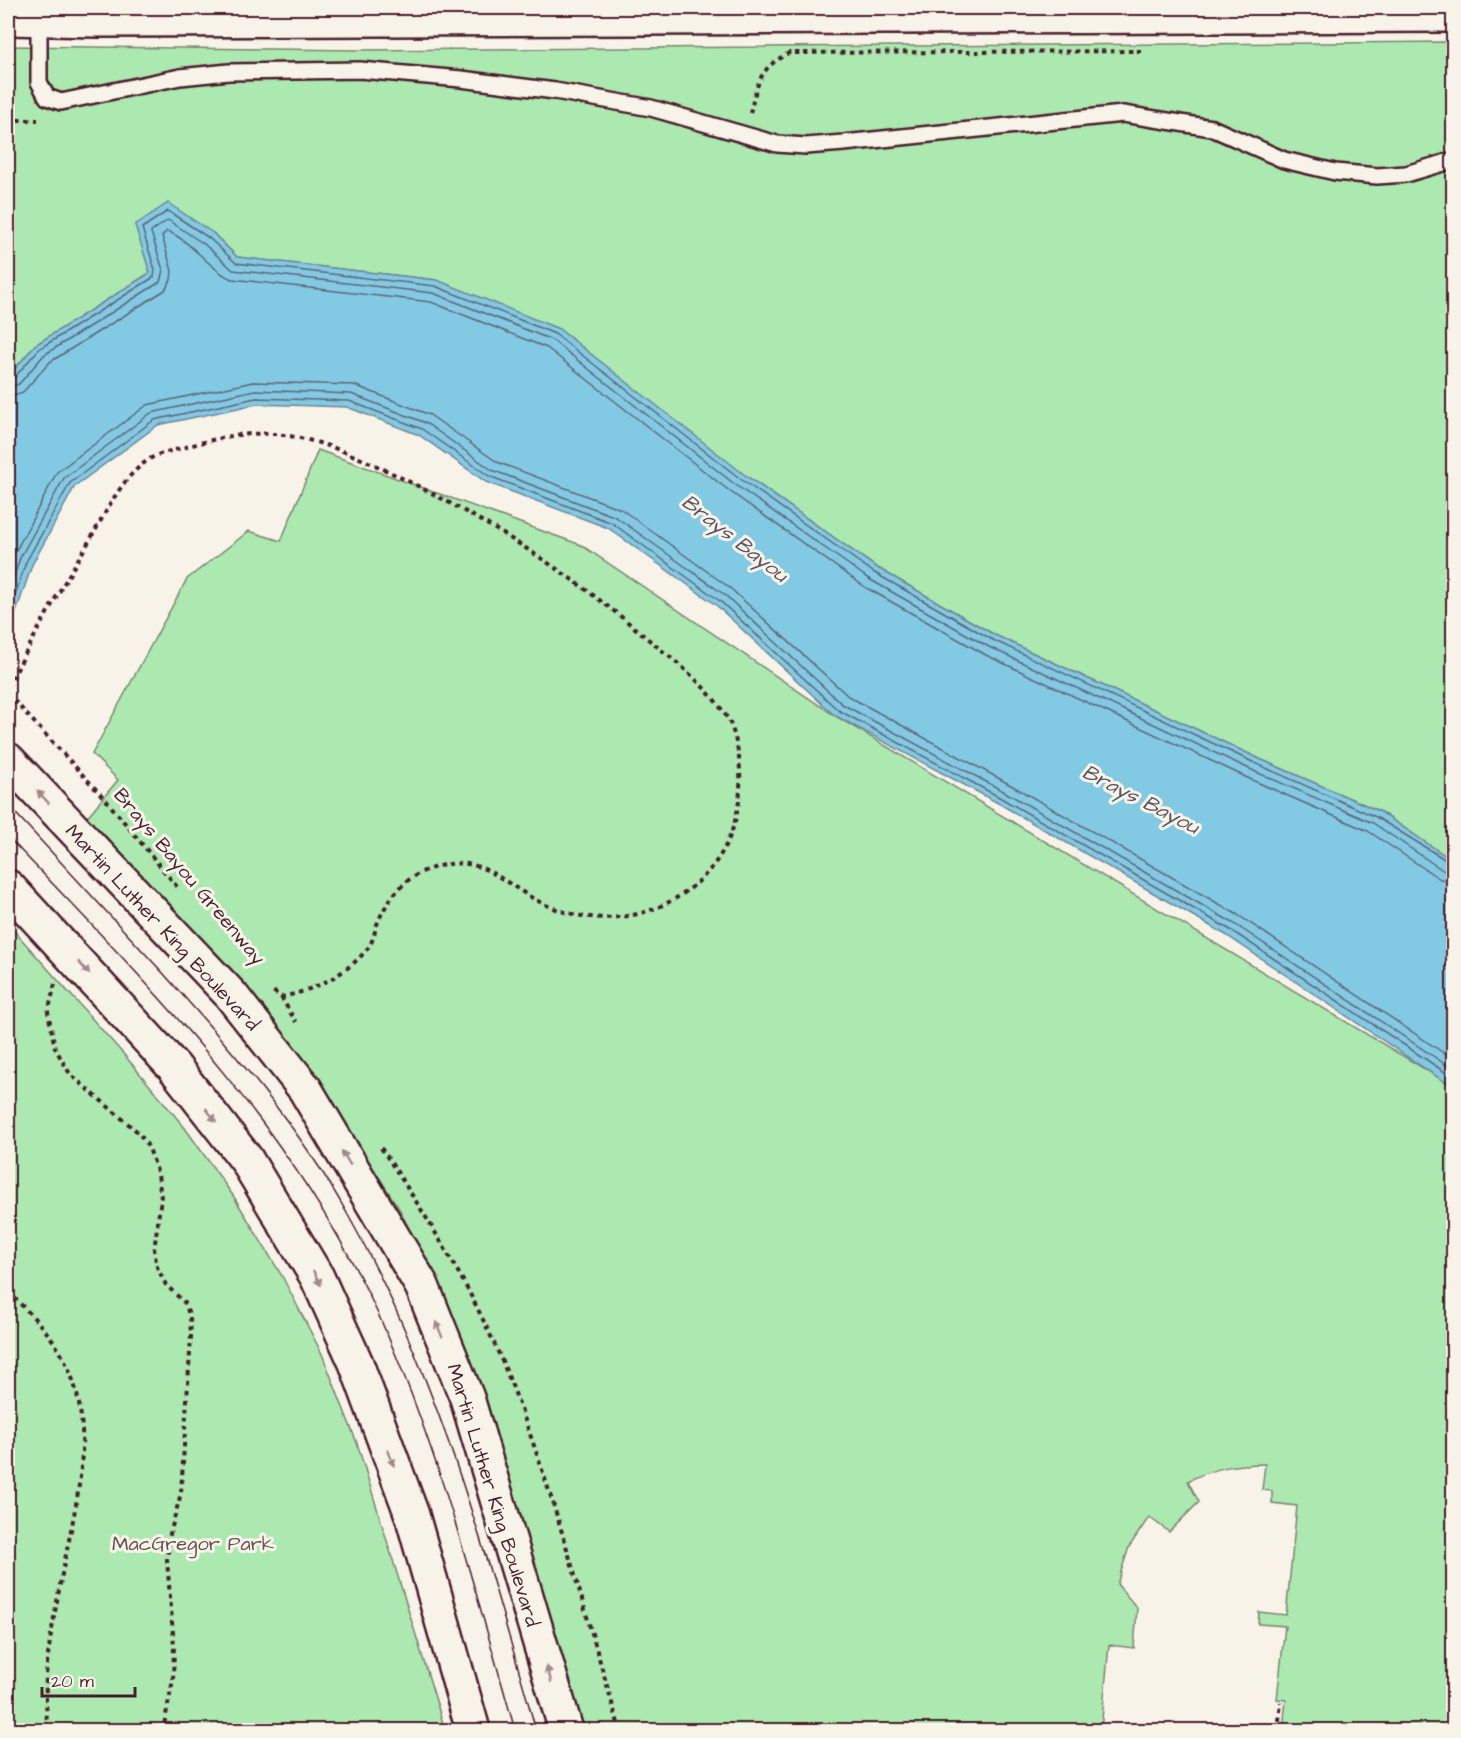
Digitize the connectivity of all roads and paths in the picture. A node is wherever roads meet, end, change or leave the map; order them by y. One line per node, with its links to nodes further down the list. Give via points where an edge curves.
1 (734, 14): 2 (main road); 3 (main road)
2 (29, 15): 5 (lane, via 39,82 47,97 61,102 189,76 360,70 555,91 651,108)
3 (1454, 15)
4 (1147, 51): 5 (path, via 789,53 770,62 758,82)
5 (744, 133): 6 (lane, via 777,144 806,146 1123,114 1212,128 1284,160 1335,172 1406,174)
6 (1454, 160)
7 (8, 687): 13 (path, Brays Bayou Greenway, via 114,497 135,471 156,456 216,438 276,435 306,440 360,458 479,517 580,585 696,679 730,723 741,781 735,826 711,869 686,892 664,905 638,915 603,920 538,901 487,868 436,867 403,885 386,906 368,947 346,968 312,988 281,997)
8 (8, 694): 11 (path, Brays Bayou Greenway, via 106,800)
9 (8, 760): 19 (main road, Martin Luther King Boulevard, one-way to 9, via 467,1398 422,1286 305,1089 231,995)
10 (8, 886): 12 (main road)
11 (181, 892)
12 (54, 935): 17 (path, via 48,1012 55,1048 70,1074 139,1133 149,1148 161,1198 154,1250 157,1267 166,1286 185,1303 190,1317 181,1493 167,1560 174,1646 173,1680); 18 (main road, one-way to 18, via 174,1067 246,1159 317,1277 356,1363 412,1515)
13 (263, 984)
14 (8, 1291): 16 (path, via 49,1335 62,1358 75,1392 84,1437 77,1501 46,1676)
15 (1281, 1702): 20 (path)
16 (47, 1731)
17 (163, 1731)
18 (473, 1731)
19 (566, 1731)
20 (1278, 1731)

